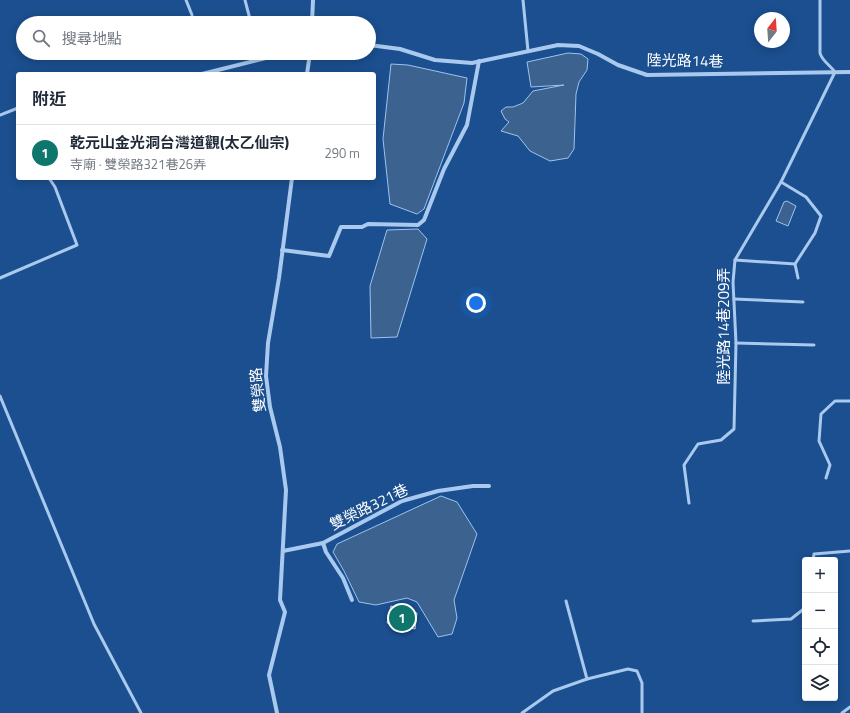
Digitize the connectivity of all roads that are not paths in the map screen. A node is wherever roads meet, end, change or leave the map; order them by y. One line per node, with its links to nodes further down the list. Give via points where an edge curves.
1 (186, 0): 6 (lane)
2 (244, 0): 7 (lane)
3 (313, 0): 8 (street)
4 (523, 0): 10 (lane)
5 (820, 0): 16 (lane, via 820,53 822,59)
6 (192, 14)
7 (249, 16)
8 (312, 16)
9 (376, 47): 13 (street, 陸光路14巷, via 400,49 436,60 472,63)
10 (528, 51): 13 (street, 陸光路14巷); 16 (street, 陸光路14巷, via 558,45 579,46 618,66 647,75)
11 (256, 60): 14 (street)
12 (309, 60): 15 (street)
13 (478, 61): 23 (street, via 467,126 444,169 424,220 418,225 368,224 362,227 341,227 329,256)
14 (210, 72)
15 (307, 72)
16 (835, 72): 17 (street, 陸光路14巷); 22 (lane, 陸光路14巷209弄)
17 (850, 72)
18 (16, 109): 19 (lane)
19 (0, 114)
20 (50, 180): 26 (lane, via 77,245)
21 (292, 180): 23 (street, 雙榮路)
22 (781, 182): 24 (lane, 陸光路14巷209弄); 25 (lane, via 806,197 821,216 815,233)
23 (282, 250): 39 (street, 雙榮路, via 280,278 268,343 266,376 286,490)
24 (735, 260): 25 (lane); 28 (lane, 陸光路14巷209弄)
25 (795, 264): 27 (lane)
26 (0, 278)
27 (798, 278)
28 (734, 299): 29 (lane); 30 (lane, 陸光路14巷209弄)
29 (803, 302)
30 (736, 343): 31 (lane); 36 (lane, 陸光路14巷209弄, via 734,429 721,440 698,444 684,465)
31 (814, 344)
32 (0, 396): 47 (lane, via 94,624)
33 (850, 402): 34 (lane, via 836,401 821,414 819,441 830,465)
34 (826, 478)
35 (489, 486): 37 (street, 雙榮路321巷, via 438,491 402,501)
36 (689, 504)
37 (323, 543): 39 (street, 雙榮路321巷); 41 (street)
38 (850, 550): 40 (lane, via 814,554)
39 (283, 551): 48 (street, 雙榮路, via 280,600 285,612 269,675)
40 (814, 557)
41 (352, 600)
42 (566, 602): 45 (lane)
43 (802, 610): 44 (lane, via 791,619)
44 (754, 622)
45 (587, 679): 49 (lane, via 553,691); 50 (lane, via 628,669 637,671 642,684)
46 (850, 707): 51 (lane)
47 (141, 713)
48 (277, 713)
49 (522, 713)
50 (642, 713)
51 (842, 713)

